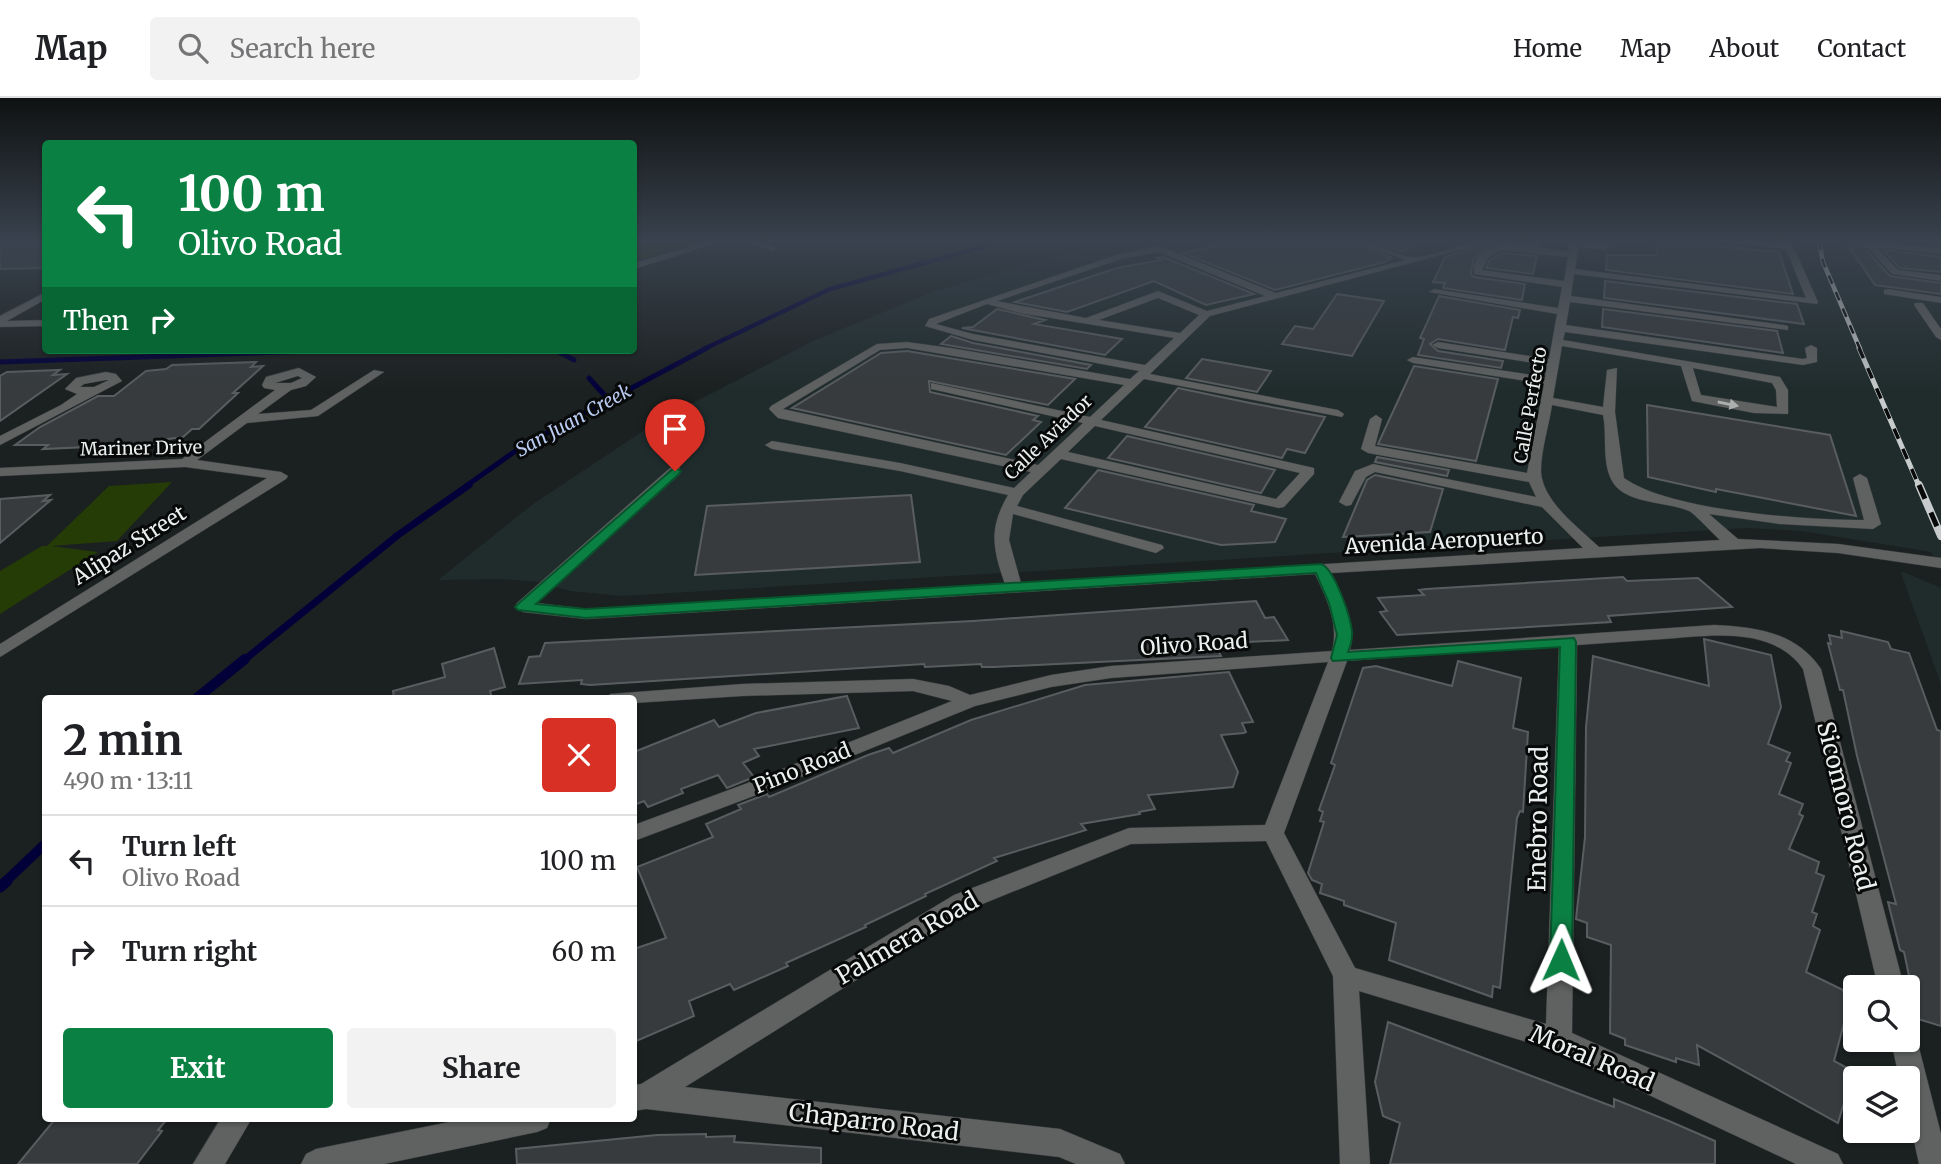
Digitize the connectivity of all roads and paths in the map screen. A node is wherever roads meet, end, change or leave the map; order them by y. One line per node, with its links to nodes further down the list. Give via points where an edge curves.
1 (1016, 291): 11 (street)
2 (1262, 291): 8 (street)
3 (1296, 291): 8 (street)
4 (1567, 291): 5 (street, via 1813,302); 6 (street); 17 (street, Calle Perfecto); 18 (street)
5 (1808, 291)
6 (1434, 292)
7 (1888, 292): 10 (street)
8 (1275, 296): 13 (street)
9 (42, 297): 15 (street)
10 (1941, 300)
11 (985, 301): 14 (street); 29 (street, via 930,326)
12 (1941, 308): 20 (street, via 1919,305)
13 (1206, 314): 14 (street, via 1158,295); 19 (street, Calle Aviador)
14 (1085, 321): 19 (street)
15 (0, 322): 16 (street)
16 (42, 323)
17 (1561, 328): 21 (street, Calle Perfecto); 23 (street, via 1803,362 1813,360)
18 (1784, 328)
19 (1180, 336): 29 (street, Calle Aviador)
20 (1941, 337)
21 (1558, 342): 25 (street, Calle Perfecto); 26 (street)
22 (1438, 345): 25 (street)
23 (1811, 348)
24 (1413, 360): 30 (street)
25 (1555, 363): 30 (street, Calle Perfecto)
26 (1686, 364): 26 (street, one-way to 26, via 1696,398 1784,411 1776,380)
27 (1613, 370): 35 (street)
28 (378, 372): 39 (street, via 314,413)
29 (1138, 376): 36 (street); 38 (street, Calle Aviador); 44 (street, via 883,345 775,410)
30 (1552, 382): 34 (street, Calle Perfecto)
31 (934, 386): 38 (street)
32 (287, 387): 39 (street)
33 (89, 391): 40 (street)
34 (1548, 401): 35 (street); 49 (street, Calle Perfecto, via 1534,472)
35 (1609, 412): 54 (street, via 1617,478 1628,490 1649,498)
36 (1338, 414)
37 (1376, 419): 49 (street, via 1368,449)
38 (1092, 420): 42 (street, Calle Aviador); 42 (street, via 1310,471 1279,504)
39 (240, 421): 43 (street)
40 (0, 441)
41 (772, 445): 51 (street)
42 (1057, 454): 44 (street, Calle Aviador)
43 (185, 463): 45 (street, Mariner Drive); 47 (street, Mariner Drive)
44 (1040, 470): 51 (street, Calle Aviador)
45 (7, 471): 50 (street)
46 (675, 471): 61 (street, Avenida Aeropuerto, via 523,607 586,614)
47 (281, 476): 64 (street, Alipaz Street)
48 (1860, 478): 54 (street, via 1872,524 1748,516)
49 (1537, 479): 53 (street, Calle Perfecto)
50 (0, 482)
51 (1017, 493): 55 (street, Calle Aviador)
52 (1346, 502): 53 (street, via 1360,474 1373,468)
53 (1547, 504): 58 (street, Calle Perfecto)
54 (1695, 506): 56 (street)
55 (1007, 509): 57 (street); 61 (street, Calle Aviador, via 998,543)
56 (1734, 544): 58 (street, Avenida Aeropuerto); 59 (street, Avenida Aeropuerto, via 1836,547)
57 (1156, 548)
58 (1596, 553): 60 (street, Avenida Aeropuerto)
59 (1941, 564)
60 (1321, 569): 61 (street, Avenida Aeropuerto); 65 (street, via 1345,635)
61 (1015, 589)
62 (1778, 641): 63 (street, Olivo Road, via 1759,634 1714,630); 70 (street, Sicomoro Road, via 1795,649 1812,669)
63 (1568, 642): 65 (street, Olivo Road); 72 (street, Enebro Road)
64 (0, 652)
65 (1339, 658): 67 (street, Olivo Road, via 1111,672); 69 (street)
66 (637, 697): 67 (street, via 912,685)
67 (969, 701): 68 (street, Pino Road)
68 (637, 832)
69 (1273, 833): 71 (street); 74 (street, Palmera Road, via 1129,836 962,902)
70 (1888, 975)
71 (1346, 976): 72 (street, Moral Road); 80 (street)
72 (1559, 1040): 81 (street, Moral Road)
73 (1906, 1052): 82 (street)
74 (640, 1097): 79 (street, Chaparro Road, via 1060,1143)
75 (234, 1122): 77 (street)
76 (518, 1122): 78 (street)
77 (208, 1164)
78 (316, 1164)
79 (1110, 1164)
80 (1355, 1164)
81 (1828, 1164)
82 (1934, 1164)

